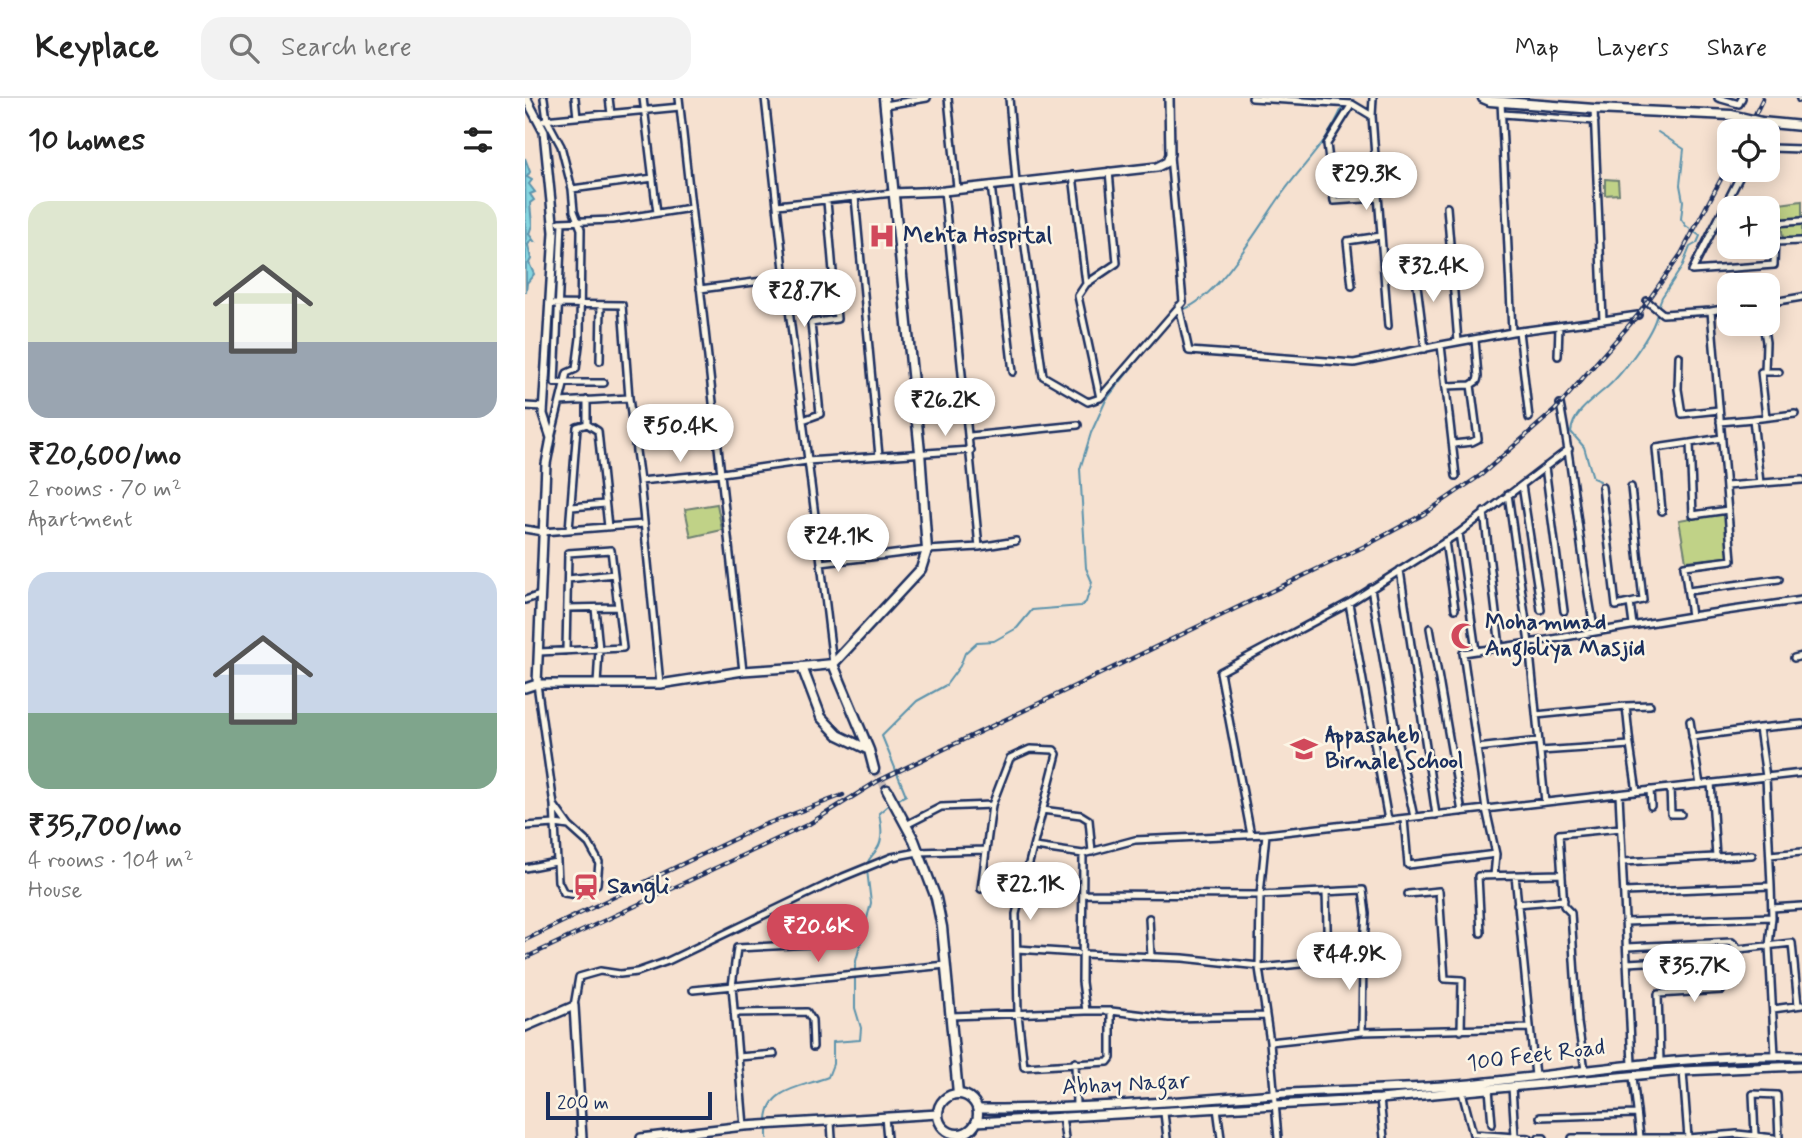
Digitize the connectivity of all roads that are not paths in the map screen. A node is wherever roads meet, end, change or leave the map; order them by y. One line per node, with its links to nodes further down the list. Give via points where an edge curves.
1 (526, 98): 29 (main road)
2 (544, 98): 28 (street)
3 (575, 98): 27 (street)
4 (609, 98): 24 (street)
5 (643, 98): 23 (street)
6 (679, 98): 21 (street)
7 (765, 98): 47 (street)
8 (927, 98): 18 (street)
9 (948, 98): 40 (street)
10 (1009, 98): 38 (street)
11 (1169, 98): 34 (main road)
12 (1252, 98): 20 (street)
13 (1373, 98): 26 (street)
14 (1718, 98): 15 (street, via 1739,104)
15 (1742, 98)
16 (1492, 100): 17 (main road); 25 (street)
17 (1526, 101): 19 (main road)
18 (885, 102): 43 (main road)
19 (1571, 103): 22 (main road)
20 (1352, 104): 26 (street); 45 (street, via 1327,144 1334,201)
21 (680, 107): 23 (street); 49 (street)
22 (1594, 109): 30 (street); 31 (main road, bridge, via 1731,115)
23 (645, 111): 24 (street); 37 (street)
24 (611, 114): 27 (street)
25 (1503, 114): 30 (street); 80 (street)
26 (1372, 116): 45 (street)
27 (577, 117): 28 (street)
28 (547, 120): 29 (street); 41 (street, via 561,146)
29 (536, 121): 53 (main road, via 544,132)
30 (1595, 121): 77 (street)
31 (1802, 126)
32 (1780, 148): 33 (street)
33 (1802, 149)
34 (1170, 154): 35 (main road, via 1167,162 1157,167); 73 (street, via 1183,302)
35 (1109, 171): 36 (main road); 63 (street, via 1117,263)
36 (1073, 176): 38 (main road); 63 (street)
37 (653, 178): 41 (street); 50 (street)
38 (1016, 182): 39 (main road); 99 (street, via 1043,376 1089,402)
39 (991, 185): 40 (main road); 89 (street)
40 (957, 188): 42 (main road)
41 (572, 189): 51 (street)
42 (944, 191): 43 (main road); 114 (street)
43 (893, 193): 44 (street); 121 (main road)
44 (855, 197): 46 (street); 122 (street)
45 (1378, 198): 57 (street)
46 (827, 201): 47 (street); 110 (street, via 837,319 811,323 820,414)
47 (777, 205): 62 (street)
48 (1447, 207): 83 (street)
49 (691, 208): 50 (street); 65 (street)
50 (657, 213): 51 (street)
51 (577, 220): 54 (street); 71 (street, via 581,229)
52 (1717, 221): 60 (street, via 1692,271 1774,265)
53 (552, 222): 54 (street); 69 (main road)
54 (562, 222): 70 (street)
55 (1802, 222): 56 (street)
56 (1780, 223)
57 (1381, 236): 64 (street, via 1347,241); 78 (street)
58 (1802, 241): 59 (street)
59 (1780, 242)
60 (1774, 259)
61 (1414, 261): 85 (street)
62 (785, 278): 65 (street); 110 (street)
63 (1086, 284): 99 (street, via 1078,296)
64 (1352, 286)
65 (701, 289): 125 (street)
66 (1802, 297): 68 (street)
67 (1647, 301): 75 (street, via 1663,314)
68 (1780, 301)
69 (549, 304): 70 (street); 92 (main road)
70 (559, 304): 71 (street); 93 (street)
71 (580, 305): 72 (street); 94 (street, via 576,369 567,373)
72 (601, 305): 88 (street); 98 (street, via 622,305)
73 (1179, 306): 85 (street, via 1189,351 1354,363); 99 (street)
74 (1717, 310): 75 (street)
75 (1711, 311): 105 (street)
76 (1638, 315): 77 (street)
77 (1603, 320): 79 (street)
78 (1388, 326)
79 (1559, 326): 80 (street); 86 (street)
80 (1516, 331): 82 (street); 108 (street)
81 (1765, 336): 90 (street)
82 (1475, 340): 83 (street); 96 (street, via 1478,377)
83 (1458, 342): 84 (street)
84 (1441, 345): 85 (street); 97 (street)
85 (1425, 349)
86 (1558, 356)
87 (1679, 356): 105 (street, via 1682,414)
88 (600, 361)
89 (1013, 372)
90 (1765, 372): 91 (street); 107 (street, via 1761,372)
91 (1779, 372)
92 (544, 383): 93 (street); 104 (main road)
93 (555, 383): 94 (street)
94 (565, 383): 95 (street); 101 (street)
95 (604, 383)
96 (1472, 385): 97 (street); 118 (street, via 1478,439)
97 (1446, 386): 118 (street)
98 (629, 398): 100 (street); 128 (street)
99 (1100, 398)
100 (587, 400): 101 (street); 112 (street)
101 (560, 402): 115 (street)
102 (1560, 404): 119 (street)
103 (525, 406): 104 (street)
104 (543, 407): 115 (main road)
105 (1719, 410): 111 (street)
106 (1795, 414): 107 (street)
107 (1766, 417): 109 (street)
108 (1529, 418)
109 (1753, 419): 111 (street); 129 (street)
110 (803, 420): 123 (street)
111 (1720, 422): 116 (street)
112 (587, 424): 135 (street, via 598,431); 136 (street, via 577,427)
113 (1078, 425): 114 (street)
114 (970, 436): 120 (street)
115 (551, 438): 144 (main road)
116 (1722, 438): 117 (street); 131 (street)
117 (1690, 443): 137 (street, via 1693,515); 138 (street, via 1656,448)
118 (1453, 444): 126 (street)
119 (1569, 449): 124 (street); 171 (street)
120 (971, 450): 121 (street); 148 (street)
121 (920, 452): 122 (street); 149 (main road)
122 (879, 456): 123 (street)
123 (807, 461): 125 (street); 150 (street)
124 (1545, 467): 130 (street); 167 (street)
125 (722, 474): 128 (street); 182 (street)
126 (1456, 476)
127 (1802, 480): 129 (street)
128 (640, 481): 140 (street)
129 (1760, 483): 131 (street)
130 (1522, 485): 134 (street); 166 (street)
131 (1726, 486): 137 (street)
132 (1602, 487): 161 (street, via 1616,606)
133 (1631, 487): 161 (street, via 1643,600)
134 (1508, 494): 139 (street); 172 (street)
135 (605, 504): 136 (street); 141 (street)
136 (572, 507): 143 (street)
137 (1728, 510): 156 (street, via 1732,560 1684,566)
138 (1663, 511)
139 (1484, 512): 145 (street); 173 (street)
140 (644, 524): 141 (street); 184 (street)
141 (608, 527): 143 (street)
142 (525, 529): 144 (street)
143 (569, 530): 144 (street)
144 (543, 532): 157 (main road)
145 (1459, 533): 147 (street); 176 (street)
146 (1016, 541): 148 (street)
147 (1445, 541): 151 (street); 165 (street)
148 (979, 547): 149 (street)
149 (927, 550): 150 (street); 180 (main road, via 921,569)
150 (821, 563): 180 (street)
151 (1401, 570): 155 (street); 217 (street)
152 (614, 574): 153 (street); 153 (street, via 611,550 568,553); 162 (street)
153 (568, 579): 163 (street)
154 (1779, 579): 156 (street)
155 (1371, 588): 160 (street); 218 (street)
156 (1688, 591): 168 (street)
157 (540, 596): 158 (street); 177 (main road)
158 (525, 600)
159 (1802, 600): 168 (street)
160 (1349, 603): 220 (street); 227 (street, via 1220,671)
161 (1629, 603): 169 (street)
162 (618, 607): 164 (street); 174 (street, via 623,648)
163 (567, 608): 164 (street); 175 (street)
164 (595, 608): 174 (street)
165 (1455, 609)
166 (1541, 610)
167 (1564, 611)
168 (1691, 615): 169 (street)
169 (1633, 625): 171 (street)
170 (1430, 628): 215 (street)
171 (1595, 632): 172 (street)
172 (1529, 643): 173 (street); 189 (street)
173 (1500, 647): 176 (street)
174 (599, 649): 175 (street); 185 (street)
175 (566, 651): 177 (street)
176 (1476, 651): 196 (street, via 1463,653)
177 (539, 652): 183 (main road)
178 (1802, 656): 179 (street)
179 (1794, 658)
180 (832, 664): 181 (main road); 197 (main road)
181 (802, 667): 182 (main road); 197 (main road, via 821,717 838,734)
182 (743, 671): 184 (main road)
183 (537, 684): 185 (main road); 186 (main road); 210 (street)
184 (660, 684): 185 (main road)
185 (597, 685)
186 (525, 688)
187 (1650, 705): 188 (street)
188 (1626, 706): 189 (street); 195 (street)
189 (1536, 715): 194 (street)
190 (1690, 721): 193 (street)
191 (1802, 724): 192 (street)
192 (1759, 729): 193 (street); 201 (street)
193 (1692, 737): 203 (street)
194 (1539, 741): 196 (street); 198 (street)
195 (1630, 745): 198 (street); 207 (street)
196 (1477, 748): 213 (street)
197 (869, 750): 199 (main road)
198 (1540, 751): 209 (street)
199 (874, 769)
200 (1802, 773): 201 (street)
201 (1766, 777): 202 (street); 236 (street)
202 (1711, 783): 203 (street); 237 (street)
203 (1700, 785): 204 (street)
204 (1670, 788): 206 (street); 216 (street, via 1671,814)
205 (887, 790): 223 (main road)
206 (1650, 790): 207 (street); 212 (street)
207 (1637, 792): 208 (street)
208 (1619, 794): 209 (street); 225 (street)
209 (1545, 802): 213 (street)
210 (554, 805): 221 (street); 224 (street)
211 (992, 805): 214 (street, via 1010,758 1030,749 1050,748 1056,754); 223 (street, via 941,807); 229 (street)
212 (1651, 806)
213 (1486, 809): 215 (street); 234 (street)
214 (1042, 810): 228 (street); 231 (street, via 1089,820)
215 (1462, 812): 217 (street)
216 (1681, 814)
217 (1436, 815): 218 (street)
218 (1414, 817): 219 (street)
219 (1404, 819): 220 (street); 234 (street, via 1408,865)
220 (1388, 820): 226 (street)
221 (555, 824): 222 (street); 224 (street); 238 (street)
222 (525, 825)
223 (907, 825): 230 (main road)
224 (569, 827): 238 (street, via 589,844 599,862 597,884 578,895 564,893)
225 (1621, 828): 239 (street); 241 (street, via 1559,834)
226 (1266, 834): 227 (street); 250 (street)
227 (1251, 835): 231 (street, via 1135,841)
228 (1035, 848): 233 (street); 262 (street, via 1016,914)
229 (985, 850): 230 (street); 245 (street)
230 (918, 852): 269 (main road, via 936,898); 275 (street, via 891,857 843,877 668,961 637,972 587,973 579,977)
231 (1092, 852): 233 (street)
232 (1802, 852): 236 (street)
233 (1083, 854): 248 (street)
234 (1496, 854): 243 (street)
235 (1752, 855): 237 (street)
236 (1770, 855): 244 (street)
237 (1716, 857): 239 (street)
238 (556, 862): 240 (street)
239 (1623, 862): 247 (street)
240 (525, 868)
241 (1562, 874): 242 (street); 251 (street)
242 (1515, 875): 243 (street); 252 (street)
243 (1494, 876): 258 (street, via 1478,876)
244 (1771, 886): 247 (street); 254 (street)
245 (981, 890)
246 (1326, 892): 250 (street); 265 (street, via 1363,890); 267 (street)
247 (1624, 892): 257 (street)
248 (1084, 894): 250 (street); 263 (street)
249 (1408, 894): 285 (street, via 1439,891 1445,979 1462,980)
250 (1260, 895): 270 (street)
251 (1564, 900): 252 (street); 297 (street, via 1570,913)
252 (1517, 904): 284 (street)
253 (1802, 906): 254 (street)
254 (1772, 908): 255 (street)
255 (1772, 917): 257 (street); 260 (street)
256 (1149, 918): 264 (street)
257 (1625, 922): 261 (street)
258 (1481, 933)
259 (812, 944): 271 (street, via 737,948)
260 (1769, 946): 261 (street, via 1739,950 1733,942); 274 (street, via 1792,943); 276 (street)
261 (1627, 947): 268 (street)
262 (1017, 948): 263 (street); 280 (street)
263 (1080, 954): 264 (street); 277 (street)
264 (1151, 957): 270 (street)
265 (1363, 958): 267 (street); 286 (street)
266 (1702, 958): 268 (street)
267 (1328, 961): 270 (street)
268 (1627, 963): 295 (street)
269 (946, 965): 271 (street); 281 (main road)
270 (1259, 967): 282 (street)
271 (732, 986): 272 (street); 279 (street)
272 (693, 990)
273 (1722, 990): 293 (street, via 1658,994)
274 (1800, 1005): 276 (street)
275 (574, 1006): 283 (main road); 327 (main road)
276 (1773, 1009): 290 (street)
277 (1086, 1011): 278 (street); 280 (street)
278 (1111, 1011): 282 (street, via 1169,1018); 294 (street, via 1110,1060)
279 (734, 1013): 288 (street, via 807,1012 812,1020); 292 (street)
280 (1018, 1014): 281 (street); 294 (street, via 1024,1067)
281 (951, 1016): 304 (main road)
282 (1265, 1016): 287 (street)
283 (525, 1027)
284 (1529, 1028): 285 (street); 299 (street)
285 (1461, 1031): 286 (street)
286 (1361, 1032): 287 (street)
287 (1270, 1042): 305 (street)
288 (813, 1047)
289 (774, 1054): 292 (street)
290 (1775, 1055): 291 (main road, 100 Feet Road); 293 (main road, 100 Feet Road)
291 (1802, 1056)
292 (738, 1057): 320 (street)
293 (1660, 1061): 295 (main road, 100 Feet Road)
294 (1075, 1062): 307 (street)
295 (1632, 1064): 297 (main road, 100 Feet Road)
296 (1802, 1066): 298 (main road)
297 (1585, 1070): 299 (main road, 100 Feet Road)
298 (1683, 1071): 300 (main road); 339 (street)
299 (1535, 1076): 305 (main road, 100 Feet Road, via 1388,1090)
300 (1633, 1077): 301 (main road); 313 (street)
301 (1512, 1087): 302 (main road); 323 (street)
302 (1489, 1089): 303 (main road); 319 (street)
303 (1462, 1092): 306 (main road); 325 (street, via 1473,1134)
304 (958, 1093): 310 (main road, via 969,1097); 312 (main road, via 942,1100)
305 (1275, 1094): 307 (main road, Abhay Nagar); 308 (street)
306 (1380, 1099): 308 (main road); 335 (street)
307 (1076, 1105): 310 (main road, Abhay Nagar)
308 (1276, 1105): 309 (main road); 334 (street)
309 (1217, 1108): 311 (main road); 333 (street)
310 (978, 1109): 318 (main road)
311 (1164, 1113): 314 (main road); 332 (street)
312 (939, 1114): 315 (main road); 322 (main road, via 943,1128)
313 (1636, 1114): 316 (street); 326 (street)
314 (1062, 1116): 318 (main road); 331 (street)
315 (885, 1117): 317 (main road); 330 (street)
316 (1540, 1117)
317 (831, 1122): 320 (main road); 329 (street)
318 (976, 1122): 322 (main road)
319 (1492, 1124)
320 (744, 1126): 321 (main road)
321 (675, 1136): 328 (main road)
322 (959, 1136)
323 (1515, 1136): 325 (street); 336 (street)
324 (1755, 1136): 339 (street); 340 (street); 340 (street, via 1753,1094 1777,1095)
325 (1478, 1137)
326 (1640, 1137): 338 (street); 339 (street)
327 (582, 1138)
328 (644, 1138)
329 (832, 1138)
330 (887, 1138)
331 (1065, 1138)
332 (1167, 1138)
333 (1221, 1138)
334 (1279, 1138)
335 (1384, 1138)
336 (1529, 1138)
337 (1572, 1138): 338 (street)
338 (1634, 1138)
339 (1688, 1138)
340 (1776, 1138)

